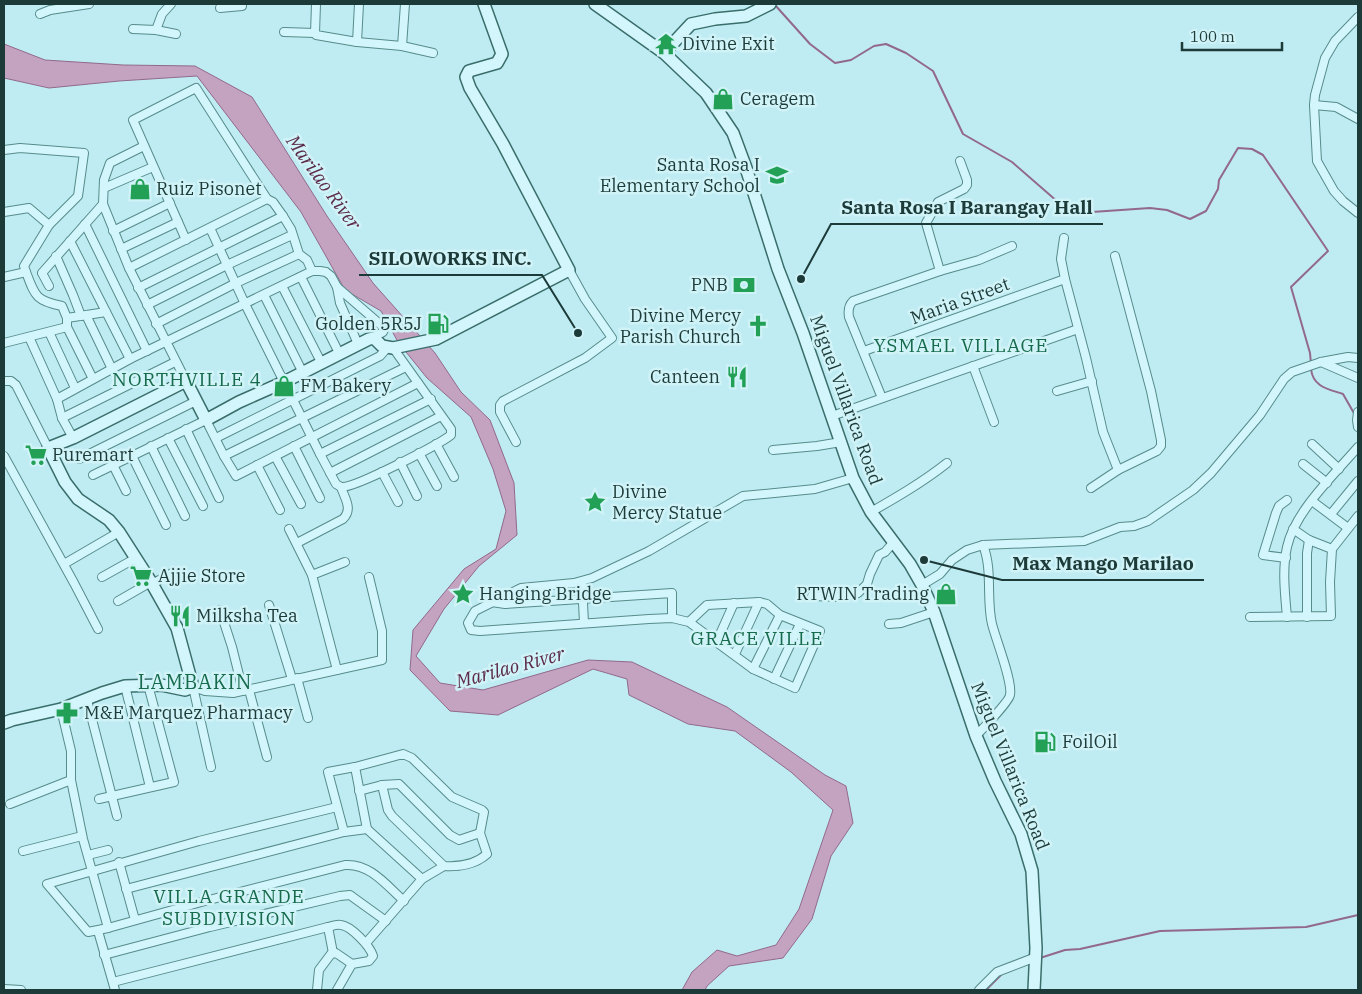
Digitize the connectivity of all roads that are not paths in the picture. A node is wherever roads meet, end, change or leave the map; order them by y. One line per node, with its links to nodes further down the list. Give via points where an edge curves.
1 (89, 4): 11 (street)
2 (171, 4): 14 (street, via 162,14)
3 (242, 4): 10 (street)
4 (316, 4): 16 (street)
5 (359, 4): 18 (street)
6 (405, 4): 19 (street)
7 (484, 4): 52 (street, via 502,54 497,63 469,71 466,77)
8 (595, 4): 21 (street, Miguel Villarica Road)
9 (770, 4): 21 (street, via 746,16 692,24)
10 (220, 8)
11 (40, 14)
12 (1358, 17): 22 (street, via 1335,41 1325,58)
13 (133, 29): 14 (street)
14 (156, 30): 17 (street)
15 (284, 32): 16 (street)
16 (315, 33): 18 (street)
17 (176, 34)
18 (357, 42): 19 (street)
19 (402, 46): 20 (street)
20 (433, 53)
21 (664, 53): 108 (street, Miguel Villarica Road, via 706,93 733,132 778,269)
22 (1314, 105): 23 (street, via 1336,107); 33 (street, via 1317,161 1334,191)
23 (1358, 119)
24 (144, 146): 27 (street); 28 (street, via 110,163); 29 (street, via 133,120 196,88)
25 (4, 150): 37 (street, via 20,148 84,153 78,196)
26 (960, 161): 54 (street, via 967,185 938,202 926,223)
27 (153, 167): 28 (street); 30 (street)
28 (104, 188): 31 (street)
29 (268, 199): 34 (street); 38 (street)
30 (170, 203): 35 (street); 39 (street)
31 (103, 204): 36 (street); 39 (street)
32 (4, 212): 37 (street, via 28,208)
33 (1358, 213)
34 (283, 216): 40 (street); 45 (street)
35 (178, 222): 42 (street); 46 (street)
36 (85, 224): 43 (street); 80 (street)
37 (49, 225): 55 (street, via 24,266)
38 (210, 228): 42 (street); 45 (street)
39 (113, 230): 46 (street)
40 (292, 235): 47 (street); 50 (street)
41 (1064, 238): 58 (street, via 1061,259)
42 (186, 240): 51 (street)
43 (70, 241): 48 (street); 67 (street)
44 (1012, 246): 54 (street)
45 (220, 247): 50 (street); 63 (street)
46 (121, 249): 51 (street)
47 (299, 254): 53 (street, via 307,260); 59 (street)
48 (56, 256): 60 (street, via 42,273); 68 (street)
49 (1114, 256): 142 (street, via 1152,391 1161,440 1158,451)
50 (227, 265): 59 (street); 66 (street)
51 (129, 268): 63 (street)
52 (569, 270): 79 (street, via 436,338); 119 (street, via 612,338 585,358 503,401 500,412)
53 (312, 271): 57 (street); 62 (street, via 326,272)
54 (940, 271): 81 (street, via 850,304 850,317)
55 (26, 272): 56 (street); 69 (street, via 33,292 42,302 62,306)
56 (4, 277)
57 (301, 277): 61 (street); 82 (street)
58 (1065, 279): 72 (street); 81 (street, Maria Street)
59 (236, 283): 65 (street); 70 (street)
60 (48, 286)
61 (282, 286): 64 (street); 86 (street)
62 (336, 287): 75 (street, via 384,329); 78 (street)
63 (138, 288): 66 (street)
64 (264, 295): 65 (street); 91 (street)
65 (246, 304): 77 (street); 97 (street)
66 (147, 305): 70 (street)
67 (106, 312): 68 (street); 84 (street)
68 (84, 315): 69 (street); 90 (street)
69 (67, 318): 71 (street)
70 (156, 324): 77 (street)
71 (67, 327): 73 (street); 92 (street)
72 (1078, 329): 88 (street); 96 (street)
73 (49, 332): 74 (street); 99 (street)
74 (29, 337): 76 (street); 102 (street)
75 (372, 338): 78 (street); 79 (street)
76 (4, 342)
77 (166, 342): 80 (street); 85 (street)
78 (358, 344): 82 (street)
79 (393, 349): 89 (street); 104 (street)
80 (147, 351): 84 (street)
81 (864, 351): 101 (street)
82 (339, 353): 86 (street)
83 (1358, 358): 87 (street)
84 (130, 359): 90 (street)
85 (175, 362): 95 (street); 109 (street)
86 (322, 362): 91 (street)
87 (1318, 364): 93 (street); 175 (street, via 1292,372 1284,379 1260,414 1211,473 1193,490 1148,521 1120,527 1084,541)
88 (973, 366): 101 (street); 112 (street)
89 (406, 367): 98 (street); 110 (street)
90 (112, 369): 92 (street)
91 (302, 371): 97 (street)
92 (93, 378): 99 (street)
93 (1358, 378)
94 (4, 381): 126 (street, via 16,385)
95 (186, 381): 105 (street); 116 (street)
96 (1092, 381): 100 (street); 142 (street, via 1104,432)
97 (284, 382): 104 (street); 111 (street)
98 (418, 383): 103 (street); 115 (street)
99 (75, 388): 102 (street)
100 (1057, 391)
101 (882, 398): 108 (street)
102 (57, 399): 109 (street)
103 (431, 399): 107 (street); 129 (street)
104 (293, 400): 110 (street); 118 (street)
105 (196, 401): 111 (street); 134 (street)
106 (1358, 412): 113 (street)
107 (441, 416): 121 (street, via 452,433); 144 (street)
108 (832, 416): 120 (street, Miguel Villarica Road)
109 (62, 418): 116 (street)
110 (302, 418): 115 (street); 132 (street)
111 (206, 420): 114 (street); 118 (street)
112 (994, 422)
113 (1358, 427)
114 (186, 429): 117 (street); 155 (street)
115 (312, 437): 124 (street); 129 (street)
116 (73, 438): 126 (street)
117 (168, 438): 123 (street); 161 (street)
118 (216, 438): 132 (street)
119 (516, 442)
120 (841, 442): 127 (street); 147 (street, Miguel Villarica Road)
121 (436, 444): 128 (street); 146 (street)
122 (1312, 444): 141 (street)
123 (151, 446): 131 (street); 165 (street)
124 (294, 446): 133 (street); 156 (street)
125 (1358, 447): 141 (street)
126 (48, 448): 171 (street, via 65,482 78,499 109,520)
127 (773, 450)
128 (418, 453): 135 (street); 150 (street)
129 (320, 454): 144 (street)
130 (4, 456): 140 (street)
131 (132, 456): 138 (street); 167 (street)
132 (224, 456): 139 (street, via 236,476)
133 (275, 456): 139 (street); 160 (street)
134 (79, 459)
135 (400, 462): 143 (street); 154 (street)
136 (947, 463): 163 (street)
137 (1304, 464): 149 (street)
138 (113, 465): 145 (street); 153 (street)
139 (257, 465): 162 (street)
140 (7, 468): 180 (street)
141 (1339, 468): 149 (street)
142 (1118, 470): 152 (street)
143 (382, 472): 151 (street, via 349,487); 159 (street)
144 (330, 473): 151 (street)
145 (94, 475)
146 (454, 477)
147 (852, 478): 163 (street, Miguel Villarica Road); 185 (street, via 815,489 743,496 649,550)
148 (1358, 481): 164 (street)
149 (1327, 483): 158 (street)
150 (437, 486)
151 (341, 487): 173 (street, via 348,514)
152 (1091, 488)
153 (126, 491)
154 (418, 496)
155 (219, 498)
156 (320, 498)
157 (1287, 500): 178 (street, via 1279,506 1263,555)
158 (1312, 500): 164 (street); 170 (street)
159 (398, 502)
160 (301, 504)
161 (203, 506)
162 (280, 510)
163 (870, 512): 174 (street, Miguel Villarica Road)
164 (1330, 514): 169 (street)
165 (185, 516)
166 (1358, 516): 169 (street)
167 (166, 525)
168 (289, 528): 173 (street)
169 (1348, 528): 176 (street)
170 (1293, 529): 172 (street); 178 (street)
171 (120, 532): 177 (street); 180 (street)
172 (1309, 540): 176 (street); 200 (street)
173 (297, 543): 182 (street)
174 (893, 543): 187 (street, Miguel Villarica Road); 188 (street, via 879,555 868,584 858,593 840,597)
175 (983, 545): 187 (street, via 967,550); 221 (street, via 989,610 1011,684 1010,696)
176 (1332, 549): 200 (street, via 1332,616)
177 (136, 558): 183 (street); 186 (street)
178 (1286, 558): 199 (street)
179 (345, 562): 182 (street)
180 (64, 564): 206 (street)
181 (174, 572): 186 (street)
182 (312, 575): 210 (street)
183 (102, 577)
184 (369, 577): 210 (street, via 382,631 382,660)
185 (582, 582): 189 (street); 191 (street, via 521,588)
186 (152, 583): 190 (street); 215 (street, via 177,628)
187 (922, 585): 196 (street, Miguel Villarica Road)
188 (812, 596)
189 (583, 599): 191 (street); 201 (street, via 672,593); 203 (street)
190 (118, 600)
191 (492, 602): 203 (street, via 476,611 468,623 471,630)
192 (759, 602): 193 (street); 197 (street, via 767,604); 208 (street)
193 (734, 603): 202 (street, via 708,605); 207 (street)
194 (268, 605): 211 (street)
195 (220, 610): 216 (street)
196 (934, 612): 205 (street); 221 (street, Miguel Villarica Road)
197 (780, 615): 204 (street); 209 (street)
198 (1250, 617): 199 (street)
199 (1286, 617): 200 (street)
200 (1307, 617)
201 (672, 618): 202 (street); 203 (street)
202 (689, 622): 207 (street)
203 (584, 623)
204 (800, 624): 212 (street); 212 (street, via 820,632 795,688)
205 (889, 624)
206 (98, 629)
207 (717, 641): 208 (street)
208 (735, 654): 209 (street)
209 (753, 669): 212 (street)
210 (336, 670): 211 (street)
211 (295, 679): 216 (street); 219 (street)
212 (774, 679)
213 (148, 684): 214 (street); 215 (street, via 185,690); 227 (street, via 174,782)
214 (125, 686): 217 (street); 227 (street)
215 (193, 687): 216 (street, via 226,693); 223 (street)
216 (246, 691): 222 (street)
217 (87, 700): 218 (street); 229 (street)
218 (61, 709): 220 (street); 225 (street, via 71,751)
219 (308, 718)
220 (4, 723)
221 (976, 736): 255 (street, Miguel Villarica Road, via 1020,834 1032,871)
222 (267, 757)
223 (211, 767)
224 (355, 767): 228 (street); 232 (street, via 328,772); 236 (street, via 407,755 452,797 484,812)
225 (71, 780): 231 (street); 237 (street)
226 (382, 785): 228 (street); 236 (street, via 393,783 403,787 450,835 459,840); 242 (street, via 392,816)
227 (150, 787): 229 (street)
228 (359, 790): 234 (street)
229 (113, 797): 230 (street); 233 (street)
230 (99, 799)
231 (10, 804)
232 (337, 806): 235 (street); 241 (street)
233 (117, 816)
234 (367, 829): 235 (street); 244 (street)
235 (344, 832): 245 (street)
236 (480, 833): 242 (street, via 486,850 484,857 466,864)
237 (82, 836): 239 (street); 240 (street)
238 (108, 850): 240 (street)
239 (22, 851)
240 (88, 855): 243 (street)
241 (119, 862): 243 (street); 245 (street)
242 (444, 866): 244 (street)
243 (92, 870): 250 (street); 251 (street, via 47,884 88,932)
244 (422, 879): 246 (street)
245 (126, 888): 247 (street)
246 (404, 902): 247 (street, via 368,869 357,864); 248 (street)
247 (135, 920): 250 (street)
248 (386, 921): 252 (street); 254 (street, via 354,898 345,896)
249 (328, 927): 252 (street, via 346,926); 253 (street); 257 (street)
250 (108, 928): 251 (street)
251 (98, 931): 254 (street)
252 (366, 943): 256 (street, via 372,959)
253 (333, 953): 256 (street); 260 (street, via 319,970)
254 (104, 955): 257 (street)
255 (1036, 956): 262 (street, via 997,972); 263 (street, Miguel Villarica Road)
256 (352, 964): 261 (street)
257 (114, 986)
258 (4, 989): 259 (street)
259 (20, 990)
260 (317, 990)
261 (337, 990)
262 (979, 990)
263 (1034, 990)

